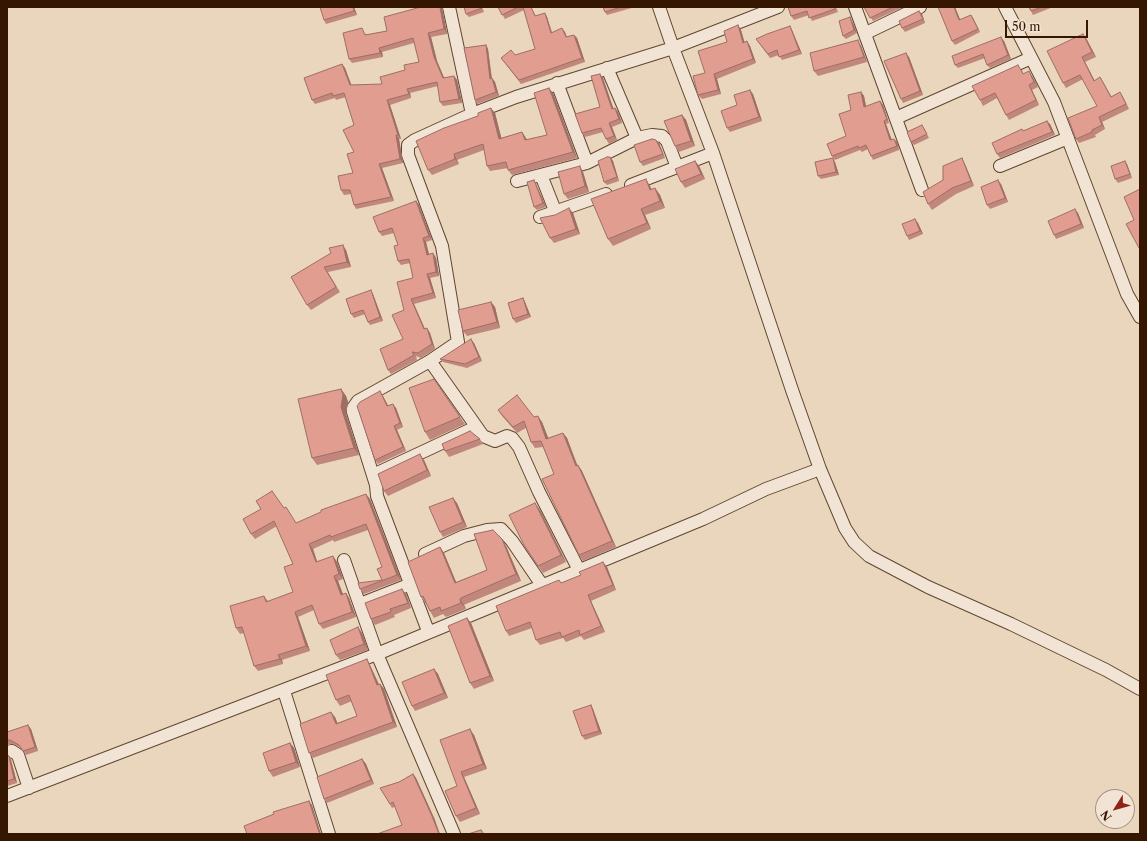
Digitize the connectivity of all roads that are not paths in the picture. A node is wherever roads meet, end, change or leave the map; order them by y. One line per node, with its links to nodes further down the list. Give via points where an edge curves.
1 (449, 7): 12 (street)
2 (659, 7): 8 (street)
3 (778, 7): 8 (street)
4 (855, 7): 7 (street)
5 (920, 7): 7 (street)
6 (1005, 7): 9 (street)
7 (866, 33): 13 (street)
8 (673, 48): 10 (street); 16 (street)
9 (1031, 58): 13 (street); 15 (street, via 1054,102)
10 (607, 68): 11 (street); 14 (street)
11 (556, 83): 12 (street); 17 (street)
12 (472, 114): 26 (street, via 415,140 408,145 407,150 442,246 458,338 458,342)
13 (896, 118): 22 (street)
14 (637, 138): 17 (street); 19 (street, via 662,136 667,141)
15 (1068, 138): 18 (street); 25 (street, via 1127,294)
16 (713, 153): 19 (street); 28 (street)
17 (587, 164): 20 (street)
18 (1000, 166)
19 (677, 167): 23 (street)
20 (541, 175): 21 (street); 23 (street)
21 (517, 181)
22 (922, 190)
23 (556, 213): 24 (street)
24 (540, 217)
25 (1140, 318)
26 (430, 361): 27 (street); 29 (street, via 355,404 353,412)
27 (476, 427): 29 (street); 32 (street, via 488,439 496,441 507,436 519,447)
28 (820, 469): 32 (street, via 766,489 703,519); 38 (street, via 845,528 854,542 869,556 928,587 1106,670)
29 (373, 475): 31 (street)
30 (344, 560): 35 (street)
31 (403, 564): 33 (street); 34 (street, via 464,536 500,529 512,541)
32 (579, 570): 34 (street)
33 (411, 584): 35 (street); 36 (street)
34 (542, 585): 36 (street)
35 (360, 604): 37 (street)
36 (428, 631): 37 (street)
37 (377, 654): 39 (street); 44 (street)
38 (1140, 689)
39 (284, 691): 41 (street); 43 (street)
40 (7, 752): 41 (street, via 15,752 18,756)
41 (29, 788): 42 (street)
42 (7, 796)
43 (329, 834)
44 (454, 834)

